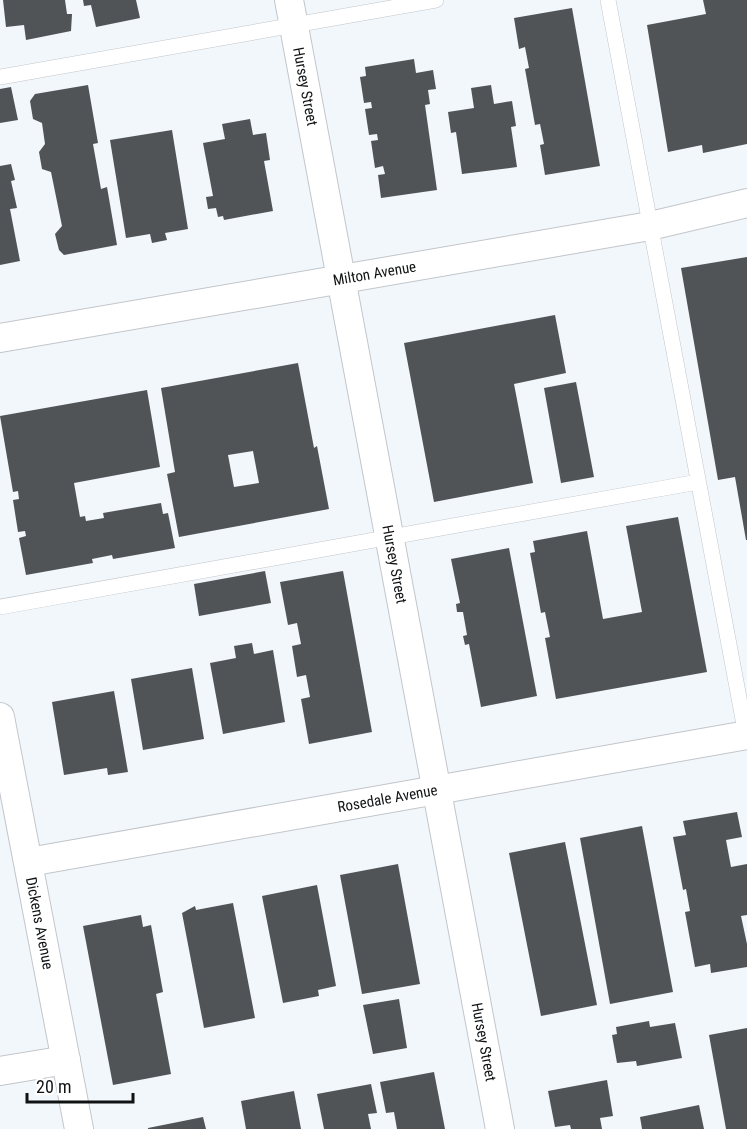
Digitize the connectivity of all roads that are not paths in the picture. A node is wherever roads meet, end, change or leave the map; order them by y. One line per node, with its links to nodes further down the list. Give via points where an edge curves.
1 (436, 0): 3 (lane)
2 (608, 0): 6 (lane)
3 (292, 13): 4 (lane); 7 (street, Hursey Street)
4 (0, 77)
5 (747, 203): 6 (street, Milton Avenue)
6 (650, 226): 7 (street, Milton Avenue); 9 (lane)
7 (342, 278): 8 (street, Milton Avenue); 10 (street, Hursey Street)
8 (0, 338)
9 (698, 482): 10 (lane); 13 (lane)
10 (390, 538): 11 (lane); 15 (street, Hursey Street)
11 (0, 608)
12 (0, 717): 14 (street, Dickens Avenue)
13 (747, 735): 15 (street, Rosedale Avenue)
14 (4, 769): 16 (street, Dickens Avenue)
15 (436, 789): 16 (street, Rosedale Avenue); 20 (street, Hursey Street)
16 (29, 862): 17 (street, Dickens Avenue)
17 (66, 1060): 18 (street); 19 (street, Dickens Avenue)
18 (0, 1071)
19 (79, 1129)
20 (500, 1129)

